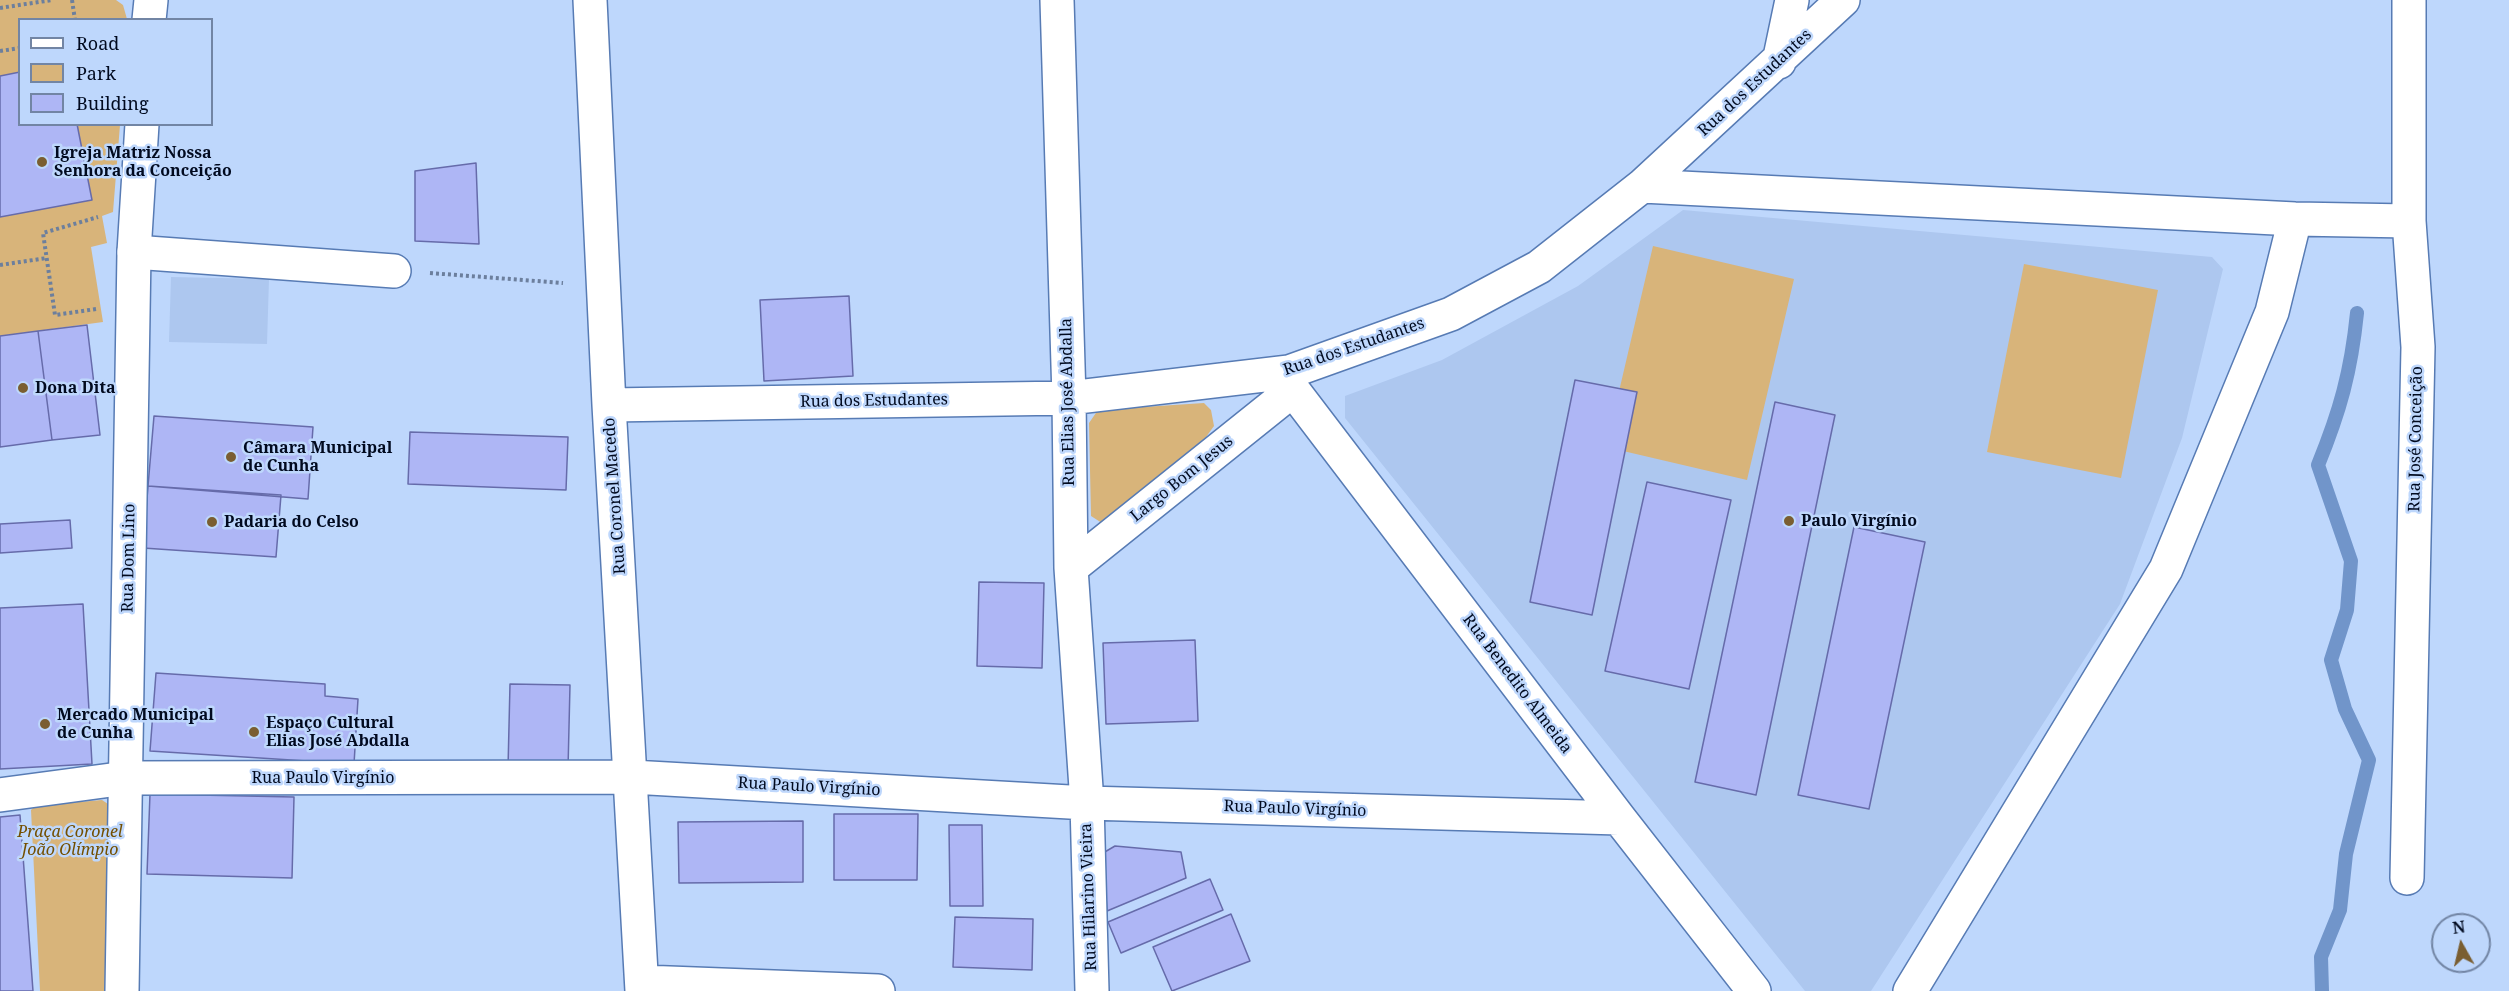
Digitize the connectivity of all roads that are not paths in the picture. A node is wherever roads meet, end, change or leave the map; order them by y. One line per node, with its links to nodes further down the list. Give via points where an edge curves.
1 (151, 0): 7 (street)
2 (590, 0): 17 (street, Rua Coronel Macedo)
3 (1057, 0): 16 (street, Rua Elias José Abdalla)
4 (1792, 0): 8 (street)
5 (1843, 0): 8 (street, Rua dos Estudantes)
6 (2409, 0): 12 (street, Rua José Conceição)
7 (149, 18)
8 (1779, 62): 10 (street, Rua dos Estudantes)
9 (142, 126): 13 (street, Rua Dom Lino)
10 (1642, 186): 11 (street); 15 (street, Rua dos Estudantes, via 1539,267 1461,309)
11 (2295, 219): 12 (street); 30 (street, via 2272,312 2166,569)
12 (2409, 221): 24 (street, Rua José Conceição, via 2418,346)
13 (134, 252): 14 (street); 20 (street, Rua Dom Lino)
14 (394, 271)
15 (1291, 381): 16 (street, Rua dos Estudantes); 18 (street, Largo Bom Jesus); 23 (street, Rua Benedito Almeida)
16 (1069, 398): 17 (street, Rua dos Estudantes); 18 (street, Rua Elias José Abdalla)
17 (609, 405): 19 (street, Rua Coronel Macedo)
18 (1071, 568): 22 (street, Rua Elias José Abdalla)
19 (632, 777): 20 (street, Rua Paulo Virgínio); 22 (street, Rua Paulo Virgínio); 25 (street, Rua Coronel Macedo)
20 (126, 778): 21 (street, Rua Paulo Virgínio); 26 (street, Rua Dom Lino)
21 (0, 795)
22 (1087, 803): 23 (street, Rua Paulo Virgínio); 28 (street, Rua Hilarino Vieira)
23 (1619, 818): 29 (street, Rua Benedito Almeida)
24 (2407, 878)
25 (643, 986): 27 (street)
26 (122, 991)
27 (878, 991)
28 (1092, 991)
29 (1754, 991)
30 (1910, 991)

